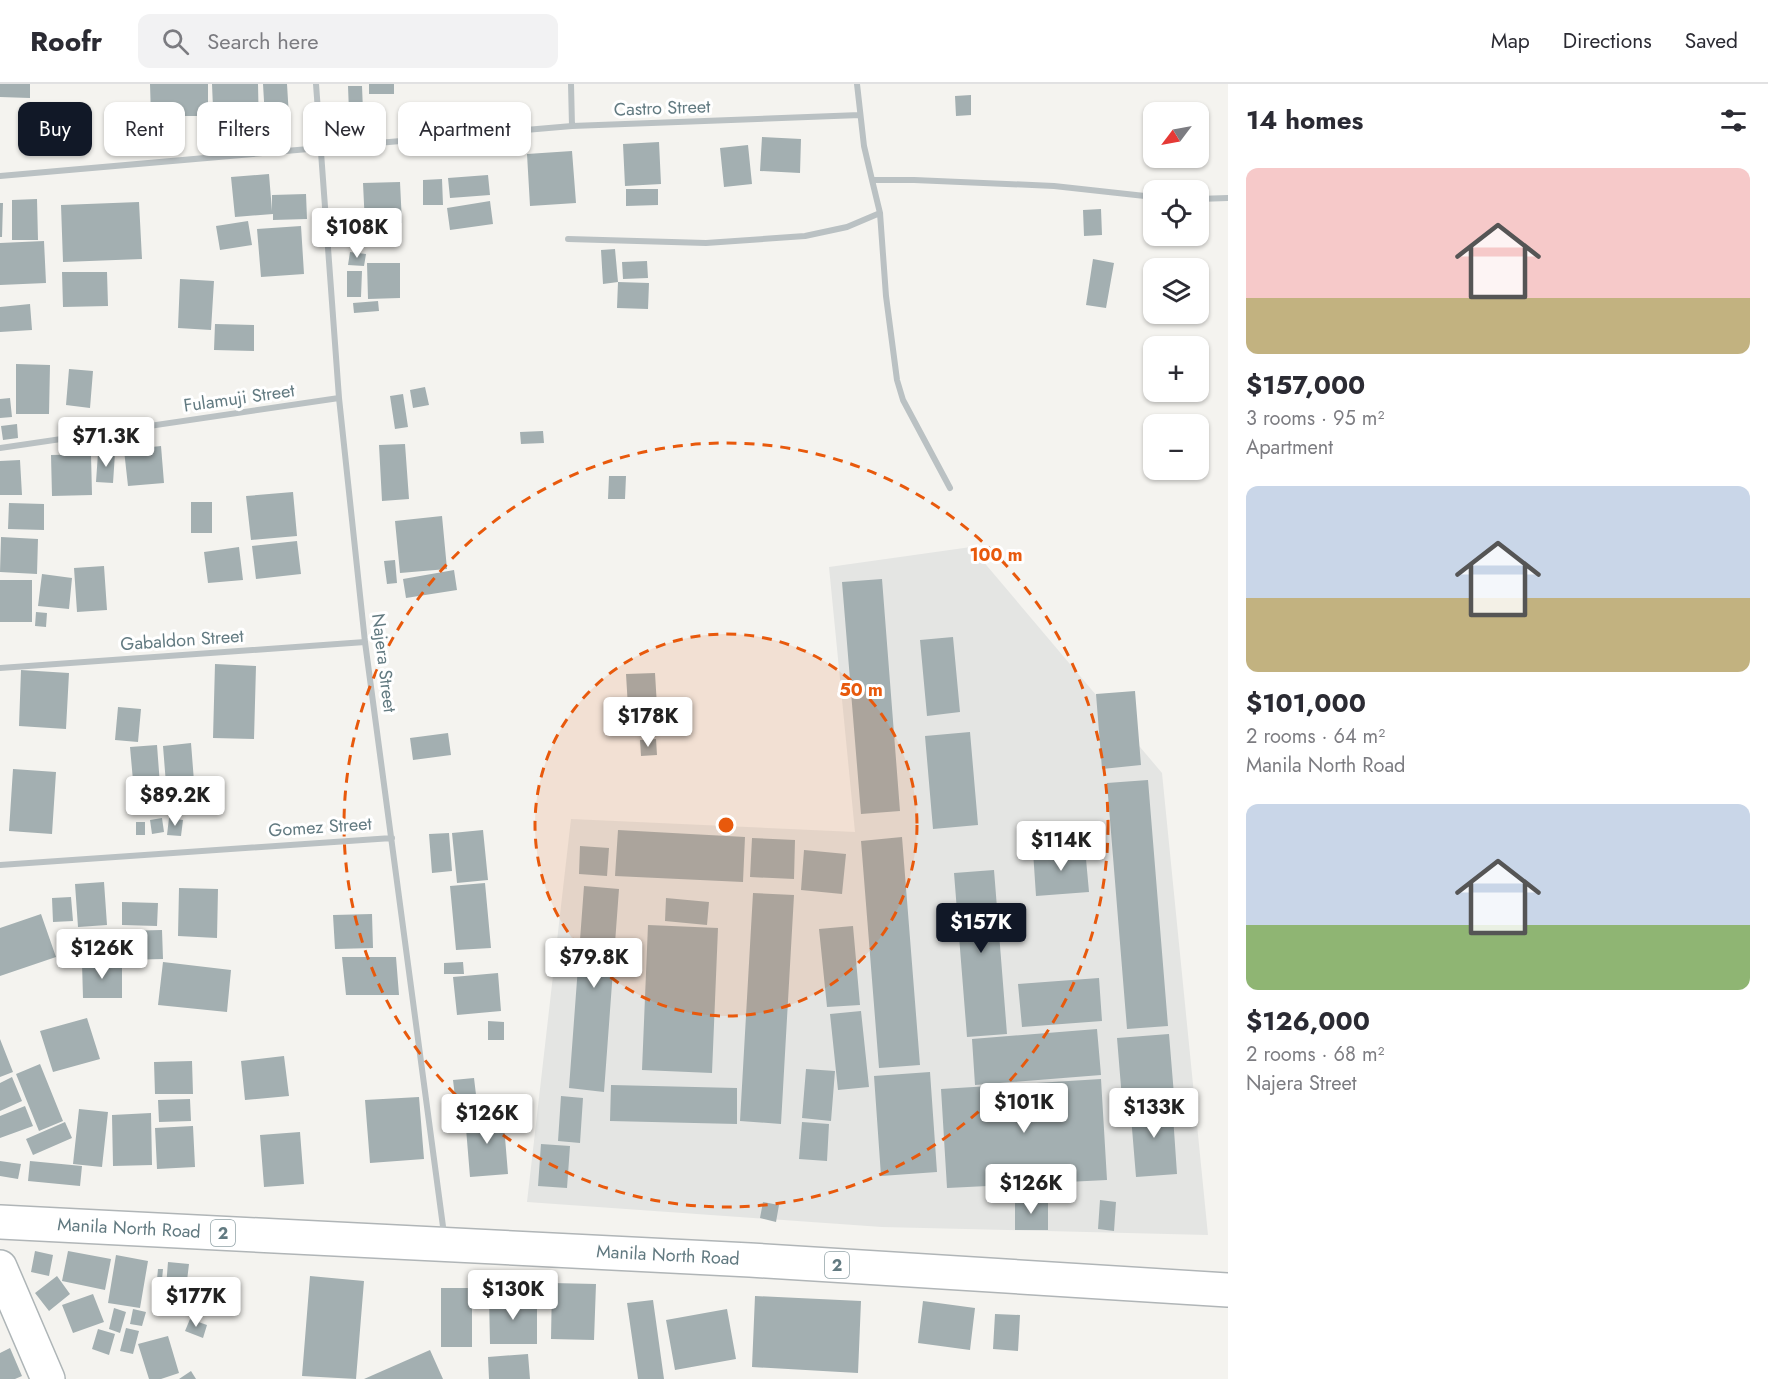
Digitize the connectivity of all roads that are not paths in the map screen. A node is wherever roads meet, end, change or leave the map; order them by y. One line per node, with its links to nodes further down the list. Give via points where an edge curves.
1 (316, 84): 4 (street, Najera Street)
2 (571, 84): 6 (street)
3 (857, 84): 5 (street)
4 (317, 102)
5 (860, 115): 6 (street, Castro Street); 11 (street)
6 (572, 126): 7 (street, Castro Street)
7 (386, 143)
8 (303, 150): 10 (street, Castro Street)
9 (321, 156): 17 (street, Najera Street)
10 (0, 176)
11 (872, 180): 12 (street, via 1054,186); 15 (street)
12 (1143, 196)
13 (1228, 198): 14 (street)
14 (1209, 199)
15 (880, 213): 16 (street, via 847,227 805,236 706,243); 19 (street, via 897,380 903,400)
16 (568, 239)
17 (339, 398): 18 (street, Fulamuji Street); 20 (street, Najera Street)
18 (0, 448)
19 (950, 488)
20 (365, 642): 21 (street, Gabaldon Street); 22 (street, Najera Street)
21 (0, 668)
22 (392, 838): 23 (street, Gomez Street); 25 (street, Najera Street)
23 (0, 865)
24 (0, 1222): 25 (main road, Manila North Road / 2)
25 (445, 1244): 27 (main road, Manila North Road / 2)
26 (0, 1267): 28 (main road)
27 (1228, 1290)
28 (48, 1379)

